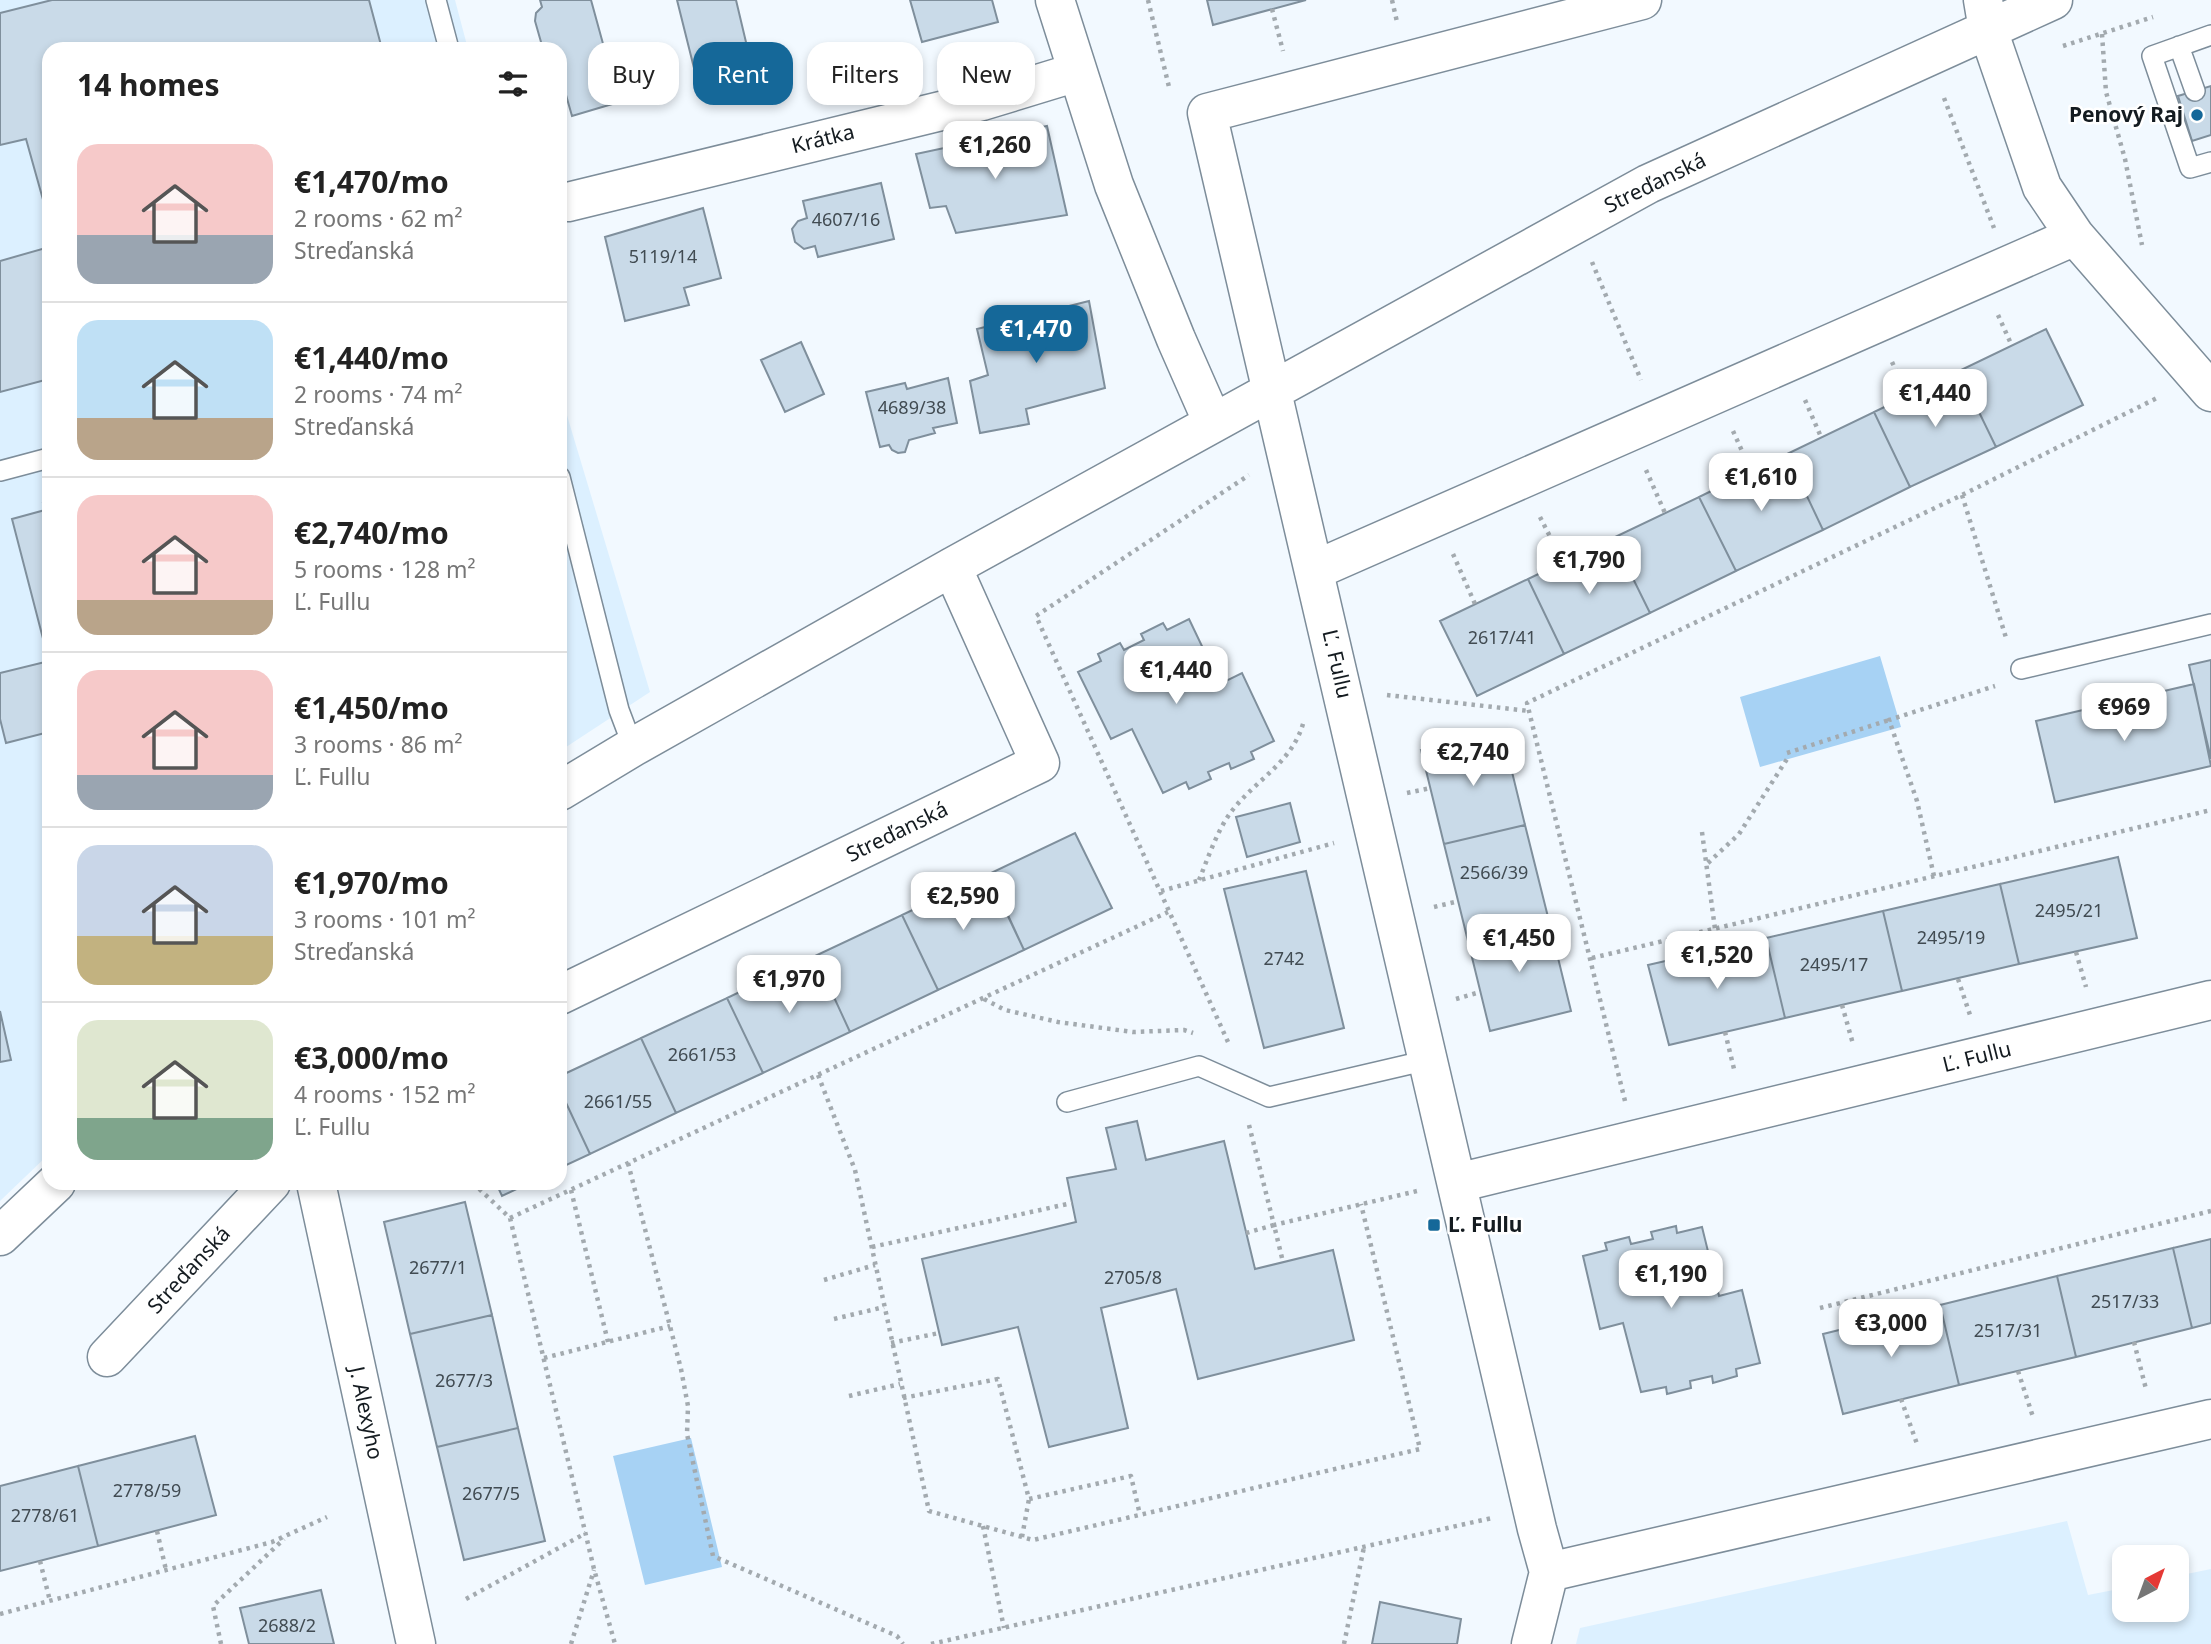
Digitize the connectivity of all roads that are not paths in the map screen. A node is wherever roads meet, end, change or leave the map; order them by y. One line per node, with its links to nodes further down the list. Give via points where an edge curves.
1 (436, 0): 7 (lane)
2 (1055, 0): 9 (street)
3 (1642, 0): 14 (street, via 1207,113)
4 (2053, 0): 5 (street, Streďanská)
5 (1985, 15): 13 (street, via 2042,187); 14 (street, Streďanská, via 1648,184)
6 (2211, 35): 8 (lane)
7 (447, 42)
8 (2179, 46): 10 (lane); 11 (lane, via 2152,55 2190,168)
9 (1077, 72): 12 (street, Krátka, via 982,101); 16 (street, via 1114,185)
10 (2195, 91)
11 (2211, 162)
12 (568, 202)
13 (2075, 236): 15 (street); 21 (street)
14 (1271, 391): 16 (street, Streďanská); 21 (street, Ľ. Fullu)
15 (2211, 392)
16 (1213, 423): 20 (street, Streďanská)
17 (42, 460): 18 (lane)
18 (0, 471)
19 (567, 505): 24 (lane, via 619,710)
20 (952, 567): 24 (street, Streďanská); 26 (street, Streďanská, via 1040,763)
21 (1315, 570): 28 (street, Ľ. Fullu)
22 (2211, 624): 23 (lane)
23 (2021, 669)
24 (633, 747): 25 (street, Streďanská)
25 (567, 788)
26 (567, 992)
27 (2211, 1000): 30 (street, Ľ. Fullu)
28 (1428, 1060): 29 (lane, via 1269,1097 1199,1066); 30 (street, Ľ. Fullu)
29 (1067, 1102)
30 (1457, 1183): 37 (street, Ľ. Fullu)
31 (49, 1190): 34 (street)
32 (264, 1190): 35 (street, Streďanská)
33 (318, 1190): 38 (street, J. Alexyho)
34 (0, 1236)
35 (107, 1357)
36 (2211, 1419): 37 (street)
37 (1549, 1572): 39 (street, Ľ. Fullu)
38 (416, 1644)
39 (1531, 1644)

